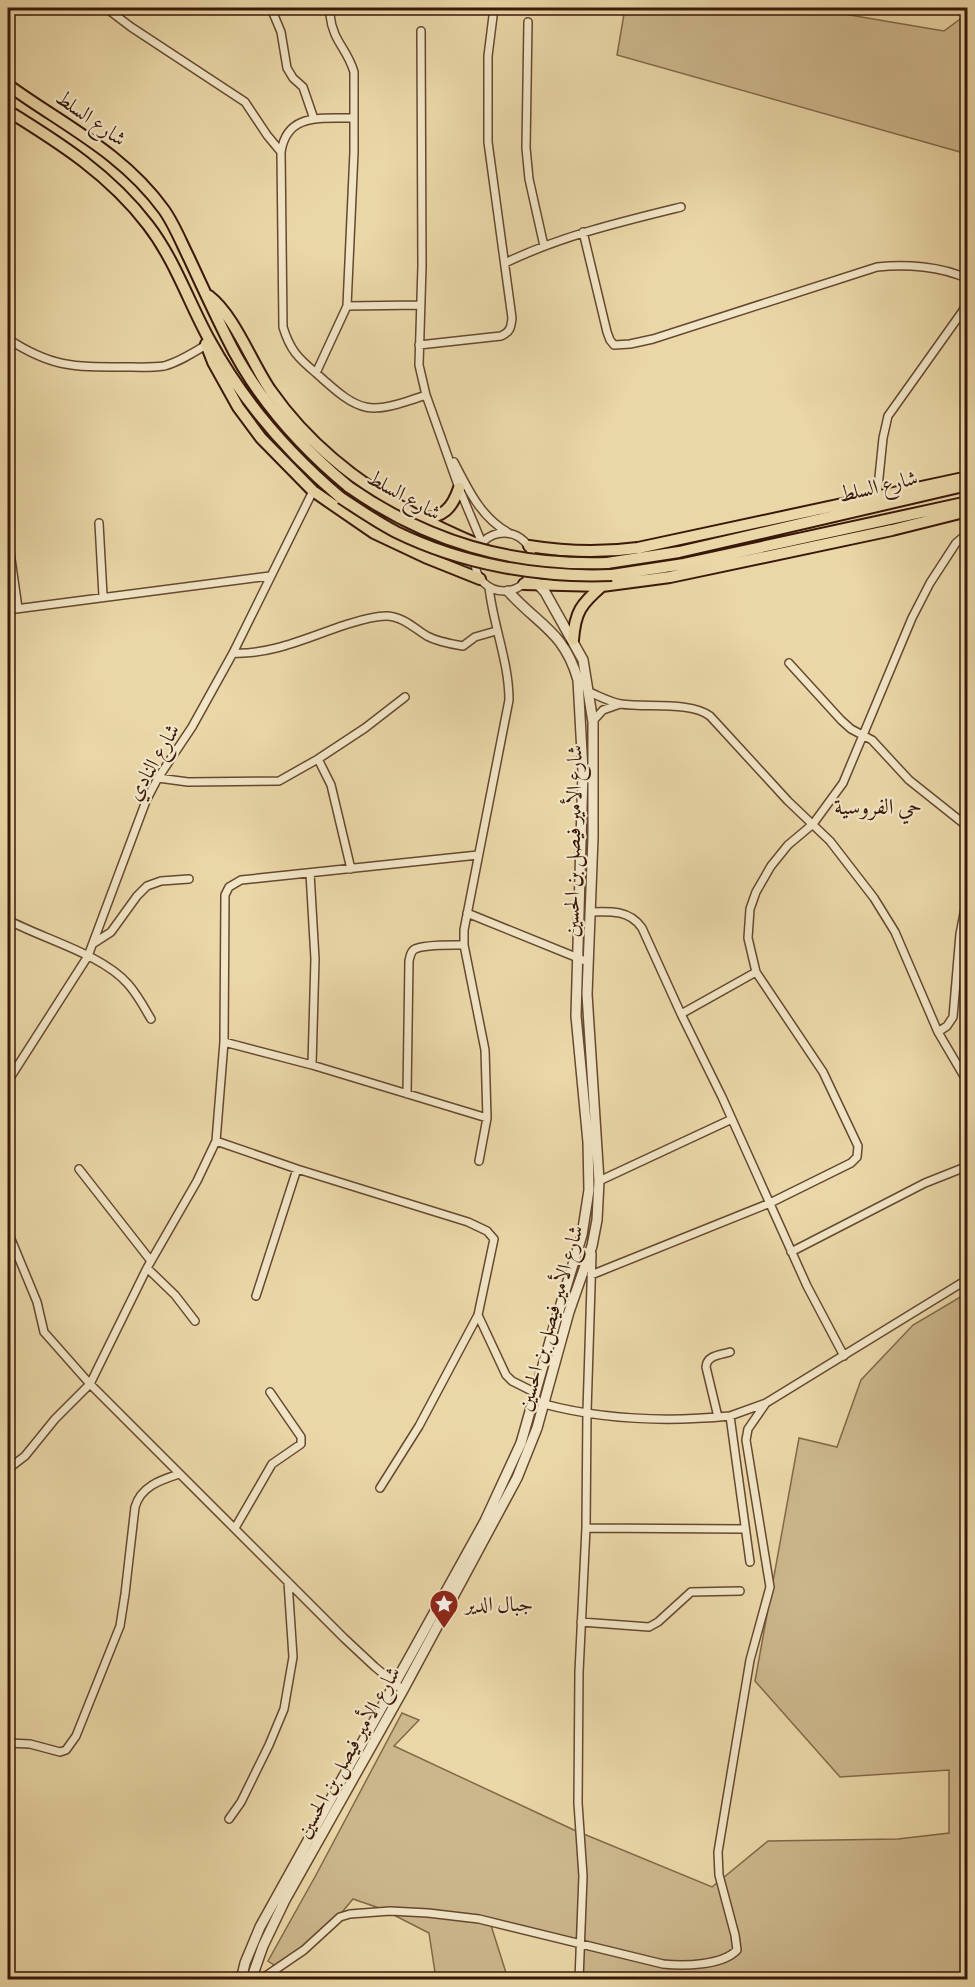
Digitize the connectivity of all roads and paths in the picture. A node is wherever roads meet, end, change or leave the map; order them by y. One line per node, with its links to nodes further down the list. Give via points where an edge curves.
1 (106, 8): 11 (street, via 245,102)
2 (271, 8): 10 (street, via 281,32 287,68 303,87)
3 (494, 8): 15 (street, via 488,56 488,142)
4 (330, 15): 9 (street, via 336,40 354,72)
5 (528, 22): 14 (street, via 526,148)
6 (421, 32): 19 (street)
7 (8, 86): 17 (main road, شارع السلط, via 79,131 135,177 172,223)
8 (8, 111): 22 (main road, شارع السلط, via 74,153 129,203 167,253)
9 (353, 118): 10 (street); 20 (street)
10 (315, 119): 11 (street, via 286,132)
11 (281, 152): 26 (street, via 283,327 291,350)
12 (681, 207): 13 (street)
13 (583, 232): 14 (street); 16 (street, via 607,332 614,345 653,339 877,267 920,268)
14 (544, 246): 15 (street)
15 (505, 263): 25 (street, via 512,318 507,333)
16 (968, 279)
17 (206, 294): 30 (main road, شارع السلط, bridge, via 236,357 265,402 300,443 349,487 403,521 453,542 568,563 607,563 645,558); 36 (main road, via 224,310 271,391 299,426 356,478)
18 (968, 300): 21 (street)
19 (420, 305): 20 (street); 25 (street)
20 (347, 306): 26 (street)
21 (965, 313): 33 (street, via 888,416)
22 (205, 332): 24 (main road); 34 (main road, شارع السلط, bridge, via 260,417 297,459 341,498 396,532 452,554 522,570 626,574)
23 (8, 339): 24 (street, via 42,358 81,367 164,366)
24 (206, 345): 32 (main road, via 238,407 261,438)
25 (418, 345): 27 (street)
26 (316, 373): 27 (street, via 341,396 366,407 379,409)
27 (426, 395): 28 (street)
28 (446, 447): 31 (street); 38 (street, via 483,511)
29 (968, 477): 33 (main road)
30 (968, 485)
31 (459, 488): 36 (main road, via 445,514); 41 (street)
32 (313, 491): 43 (street, شارع النادي); 44 (main road, via 374,532)
33 (877, 497): 42 (main road, via 639,548 585,552)
34 (968, 502)
35 (968, 510): 47 (main road, via 689,574)
36 (420, 519): 41 (main road)
37 (99, 524): 50 (street)
38 (510, 533): 41 (street, via 492,536); 42 (street)
39 (968, 533): 61 (street, via 956,543 924,595)
40 (8, 538): 51 (street)
41 (481, 544): 44 (street, via 475,560)
42 (529, 546): 45 (street, via 534,563)
43 (270, 576): 50 (street); 55 (street, شارع النادي)
44 (480, 579): 48 (street)
45 (527, 580): 46 (main road); 49 (street)
46 (540, 586): 47 (main road); 54 (street, شارع الأمير فيصل بن الحسين)
47 (602, 586): 54 (main road, via 577,614)
48 (489, 587): 49 (street); 53 (street)
49 (508, 591): 77 (street, شارع الأمير فيصل بن الحسين, via 557,637 578,680 583,771)
50 (103, 596): 51 (street)
51 (18, 608): 52 (street)
52 (8, 610)
53 (496, 631): 55 (street, via 475,637 463,646 439,641 388,616 350,623 272,650); 66 (street, via 509,700)
54 (573, 640): 57 (street, شارع الأمير فيصل بن الحسين, via 583,660)
55 (233, 653): 63 (street, شارع النادي, via 192,728)
56 (789, 663): 61 (street, via 841,720)
57 (589, 692): 59 (street); 60 (street, شارع الأمير فيصل بن الحسين)
58 (405, 697): 62 (street)
59 (620, 704): 60 (street, via 603,710); 64 (street, via 685,708 708,714)
60 (593, 722): 71 (street, شارع الأمير فيصل بن الحسين)
61 (863, 735): 64 (street, via 843,783); 65 (street, via 909,780)
62 (318, 759): 63 (street, via 279,781 188,782); 67 (street, via 331,785)
63 (158, 778): 74 (street, شارع النادي)
64 (813, 824): 79 (street, via 780,854 756,892 748,921); 82 (street, via 842,855 887,918)
65 (968, 827)
66 (478, 855): 67 (street); 72 (street)
67 (351, 869): 68 (street)
68 (310, 873): 83 (street, via 241,879 226,891); 84 (street, via 315,959)
69 (189, 879): 74 (street, via 147,886 111,932)
70 (968, 893): 82 (street, via 960,934 953,1017)
71 (590, 912): 78 (street, شارع الأمير فيصل بن الحسين); 80 (street, via 614,912 635,920)
72 (467, 913): 75 (street); 77 (street)
73 (8, 920): 76 (street)
74 (94, 943): 76 (street, شارع النادي)
75 (464, 945): 87 (street, via 414,949 410,954); 88 (street, via 484,1040)
76 (88, 956): 81 (street, via 120,975); 85 (street, شارع النادي)
77 (576, 956): 78 (street); 108 (street, شارع الأمير فيصل بن الحسين, via 576,1016 590,1190 582,1235)
78 (588, 962): 95 (street, شارع الأمير فيصل بن الحسين, via 589,1044)
79 (756, 972): 80 (street); 96 (street, via 823,1072 859,1152 851,1163)
80 (681, 1014): 89 (street)
81 (151, 1019)
82 (938, 1032): 86 (street)
83 (224, 1042): 84 (street); 90 (street)
84 (312, 1065): 87 (street)
85 (8, 1082)
86 (968, 1083)
87 (407, 1094): 88 (street)
88 (487, 1118): 91 (street)
89 (732, 1119): 95 (street); 96 (street)
90 (216, 1141): 94 (street); 100 (street)
91 (479, 1161)
92 (968, 1166): 99 (street, via 925,1183)
93 (78, 1169): 100 (street)
94 (297, 1170): 103 (street); 104 (street, via 468,1222 492,1235 494,1242)
95 (599, 1181): 98 (street, شارع الأمير فيصل بن الحسين)
96 (770, 1203): 99 (street); 101 (street)
97 (8, 1232): 110 (street, via 45,1332)
98 (592, 1246): 101 (street); 109 (street, شارع الأمير فيصل بن الحسين)
99 (791, 1252): 107 (street)
100 (149, 1264): 105 (street); 110 (street)
101 (591, 1275): 115 (street)
102 (968, 1279): 107 (street)
103 (256, 1296)
104 (478, 1315): 112 (street, via 506,1375); 122 (street, via 419,1426)
105 (195, 1321)
106 (730, 1352): 117 (street, via 707,1361)
107 (844, 1356): 113 (street)
108 (540, 1376): 109 (street); 112 (street, شارع الأمير فيصل بن الحسين)
109 (550, 1379): 114 (street, شارع الأمير فيصل بن الحسين)
110 (90, 1384): 120 (street, via 25,1456); 121 (street)
111 (270, 1392): 123 (street, via 301,1437 301,1444 272,1464)
112 (536, 1393): 130 (street, شارع الأمير فيصل بن الحسين, via 512,1467)
113 (766, 1403): 116 (street); 118 (street, via 748,1429)
114 (544, 1404): 115 (street); 131 (street, شارع الأمير فيصل بن الحسين, via 513,1488)
115 (587, 1412): 117 (street, via 650,1419); 124 (street)
116 (729, 1416): 117 (street); 119 (street)
117 (718, 1417)
118 (747, 1451): 119 (street); 134 (street, via 770,1586 750,1660 717,1852 737,1950 719,1960 680,1965)
119 (735, 1454): 125 (street)
120 (8, 1469)
121 (180, 1474): 123 (street); 132 (street, via 155,1484 138,1498 120,1626 69,1746 57,1752)
122 (380, 1488)
123 (235, 1528): 127 (street)
124 (586, 1528): 125 (street); 129 (street)
125 (745, 1529): 126 (street)
126 (750, 1562)
127 (288, 1582): 130 (street); 133 (street, via 293,1650 284,1709 241,1802)
128 (740, 1591): 129 (street, via 691,1592 649,1627)
129 (581, 1622): 134 (street, via 578,1780 583,1876)
130 (394, 1683): 131 (street); 135 (street, شارع الأمير فيصل بن الحسين, via 260,1927)
131 (403, 1690): 136 (street, شارع الأمير فيصل بن الحسين, via 285,1900 262,1946)
132 (8, 1743)
133 (229, 1819)
134 (579, 1944): 137 (street, via 479,1919 405,1912 350,1914 340,1917 304,1950); 138 (street)
135 (241, 1980)
136 (251, 1980)
137 (260, 1980)
138 (579, 1980)

